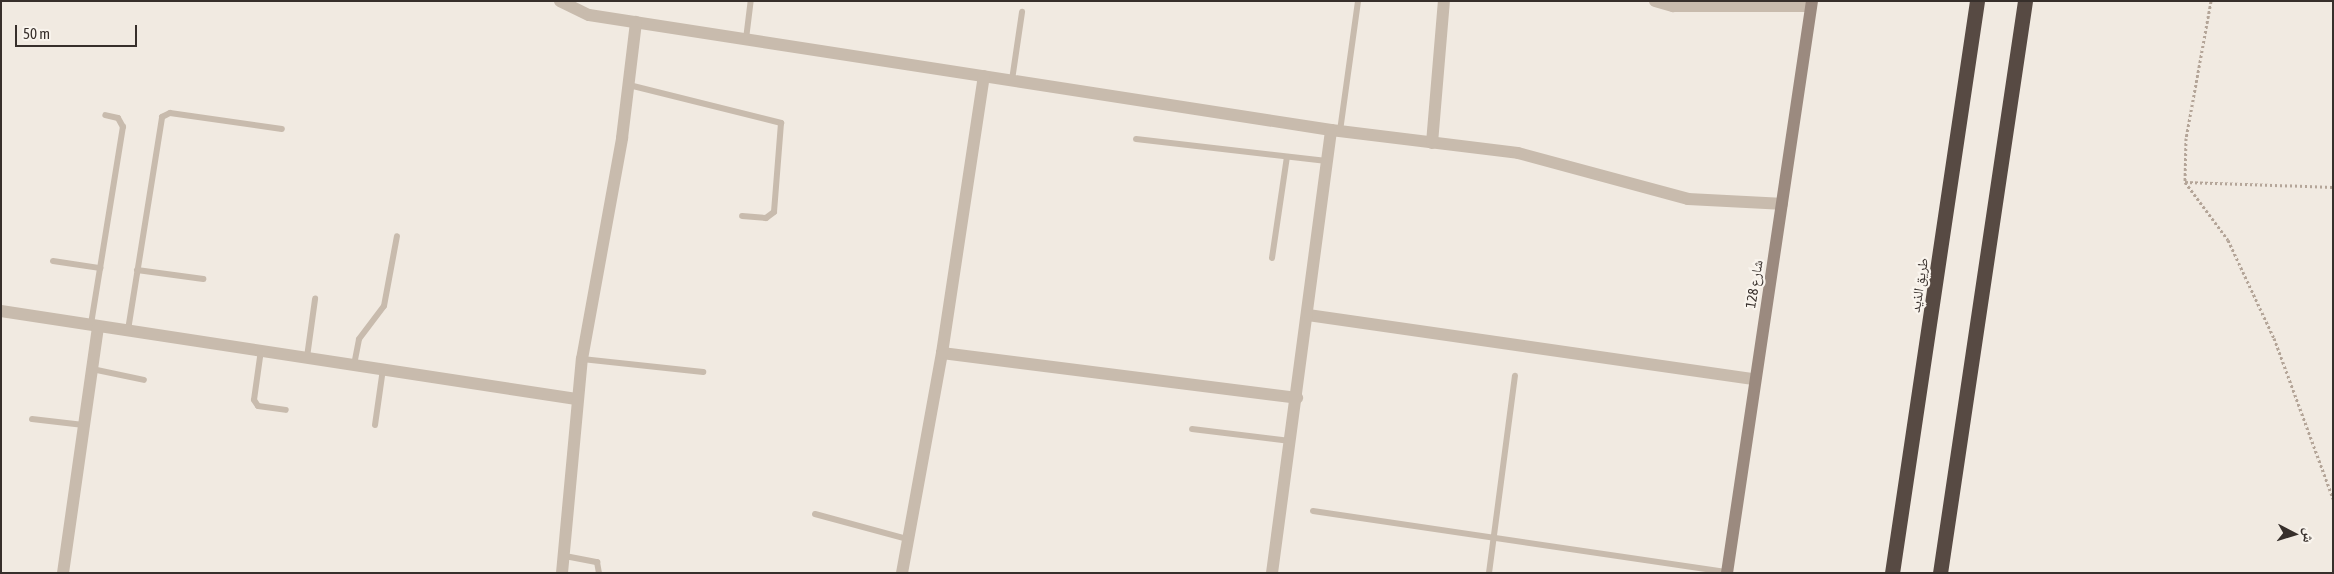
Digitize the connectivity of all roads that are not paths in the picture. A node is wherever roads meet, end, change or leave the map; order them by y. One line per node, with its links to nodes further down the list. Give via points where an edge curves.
1 (560, 1): 10 (street, via 575,12)
2 (751, 1): 11 (lane)
3 (1358, 1): 17 (lane)
4 (1444, 1): 19 (street)
5 (1655, 1): 8 (street, via 1664,5)
6 (1977, 1): 66 (highway, طريق الذيد)
7 (2025, 1): 67 (highway)
8 (1811, 4): 22 (street, شارع 128)
9 (1022, 12): 13 (lane)
10 (636, 22): 11 (street); 14 (street)
11 (746, 39): 12 (street)
12 (984, 76): 13 (street); 36 (street)
13 (1012, 80): 17 (street)
14 (629, 85): 23 (lane, via 781,122 774,212 766,218); 38 (street)
15 (105, 115): 27 (lane, via 118,118 123,127)
16 (282, 129): 28 (lane, via 164,114)
17 (1335, 131): 19 (street); 21 (street)
18 (1136, 139): 20 (lane)
19 (1432, 143): 22 (street, via 1518,153 1688,199)
20 (1287, 157): 21 (lane); 25 (lane)
21 (1327, 161): 32 (street)
22 (1782, 204): 44 (street, شارع 128)
23 (742, 216)
24 (396, 236): 39 (lane, via 384,306 359,339)
25 (1272, 258)
26 (53, 261): 27 (lane)
27 (100, 268): 33 (lane)
28 (137, 270): 29 (lane); 34 (lane)
29 (203, 279)
30 (315, 299): 37 (lane)
31 (1, 311): 33 (street)
32 (1308, 315): 44 (street); 46 (street)
33 (95, 325): 34 (street); 40 (street)
34 (128, 330): 35 (street)
35 (261, 350): 37 (street); 48 (lane, via 254,400 262,407)
36 (942, 353): 46 (street); 56 (street)
37 (307, 358): 39 (street)
38 (582, 359): 42 (lane); 47 (street)
39 (354, 365): 41 (street)
40 (92, 369): 45 (lane); 51 (street)
41 (383, 369): 47 (street); 50 (lane)
42 (703, 372)
43 (1515, 376): 57 (lane)
44 (1753, 379): 59 (street, شارع 128)
45 (144, 380)
46 (1296, 398): 53 (street)
47 (576, 399): 58 (street)
48 (286, 410)
49 (32, 419): 51 (lane)
50 (375, 425)
51 (84, 426): 60 (street)
52 (1192, 429): 53 (lane)
53 (1291, 441): 64 (street)
54 (1313, 511): 57 (lane)
55 (815, 514): 56 (lane)
56 (907, 539): 63 (street)
57 (1494, 540): 59 (lane); 65 (lane)
58 (565, 556): 61 (street); 62 (lane, via 597,562)
59 (1727, 572)
60 (63, 573)
61 (562, 573)
62 (599, 573)
63 (902, 573)
64 (1272, 573)
65 (1489, 573)
66 (1892, 573)
67 (1940, 573)

